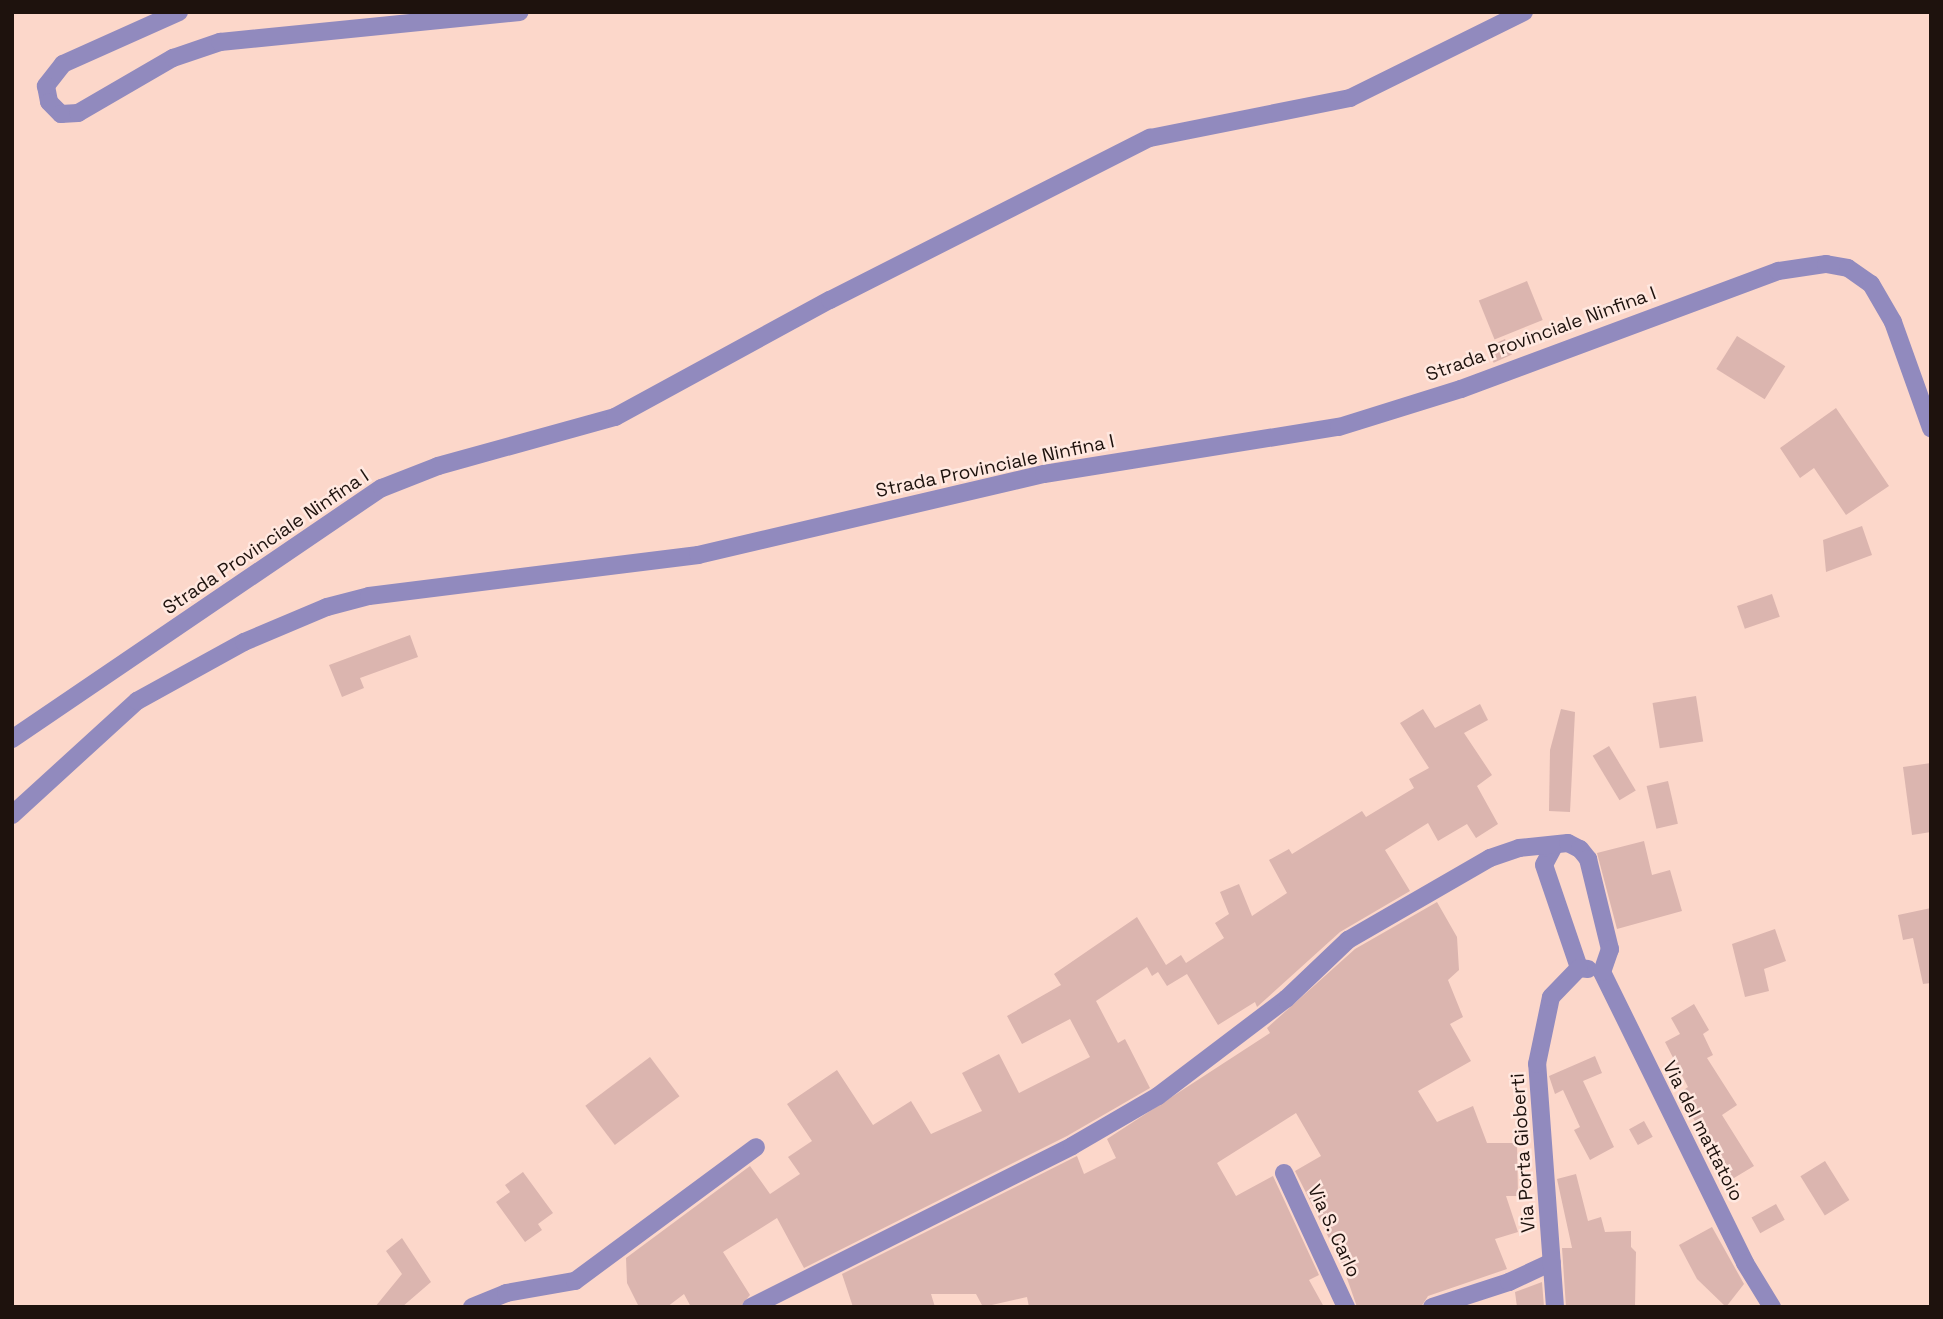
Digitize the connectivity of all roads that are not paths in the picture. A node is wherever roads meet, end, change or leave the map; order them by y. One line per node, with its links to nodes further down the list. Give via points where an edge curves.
1 (179, 12): 2 (street, via 63,64 46,86 49,102 61,114 78,113 173,58 220,42)
2 (520, 12)
3 (1524, 12): 5 (street, Strada Provinciale Ninfina I, via 1350,98 1150,138 830,300 615,417 438,466 382,488)
4 (1931, 428): 6 (street, Strada Provinciale Ninfina I, via 1893,322 1871,285 1848,268 1826,264 1778,271 1461,389 1339,427 1044,474 686,557 369,596 327,607 244,642 137,701)
5 (12, 740)
6 (12, 815)
7 (1554, 846): 8 (street, via 1544,865); 9 (street, via 1568,844 1588,859 1610,949); 14 (street, via 1519,848 1490,858 1348,940 1286,999 1158,1096 1072,1146)
8 (1579, 968): 9 (street); 12 (street, Via Porta Gioberti, via 1548,1004 1537,1064)
9 (1602, 972): 18 (street, Via del mattatoio, via 1745,1263)
10 (756, 1147): 13 (street, via 575,1281 506,1293)
11 (1284, 1174): 15 (street, Via S. Carlo)
12 (1552, 1262): 16 (street, via 1509,1282); 17 (street, Via Porta Gioberti)
13 (472, 1307)
14 (751, 1307)
15 (1346, 1307)
16 (1432, 1307)
17 (1555, 1307)
18 (1772, 1307)

